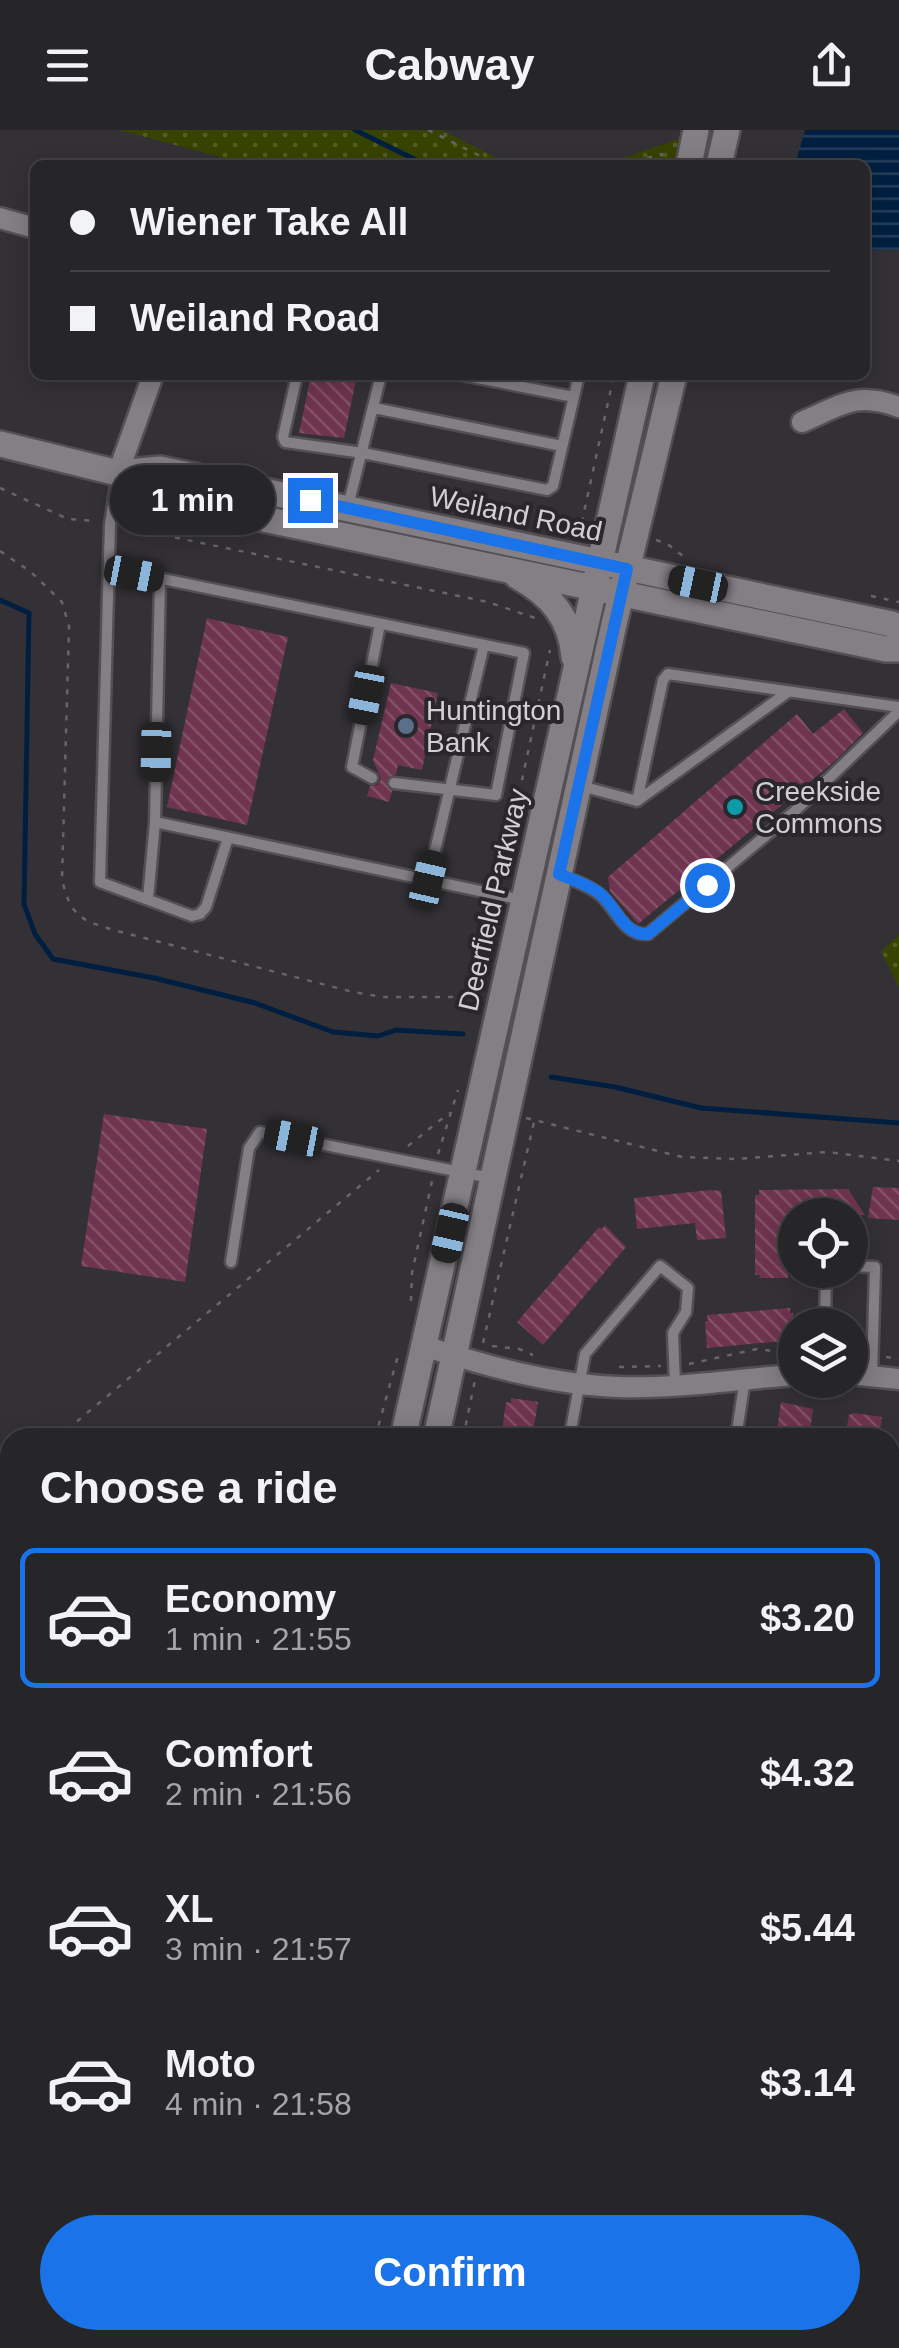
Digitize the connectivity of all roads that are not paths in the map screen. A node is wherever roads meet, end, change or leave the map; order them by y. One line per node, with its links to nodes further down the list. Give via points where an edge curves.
1 (696, 130): 3 (main road)
2 (727, 130): 4 (main road)
3 (689, 160)
4 (720, 160)
5 (0, 218): 6 (street)
6 (30, 227)
7 (150, 380): 21 (street)
8 (296, 380): 20 (lane, via 285,442)
9 (381, 380): 16 (lane)
10 (487, 380): 14 (lane)
11 (578, 380): 14 (lane)
12 (641, 380): 24 (main road, Deerfield Parkway)
13 (673, 380): 28 (main road)
14 (574, 397): 19 (lane)
15 (899, 407): 17 (street, via 858,398)
16 (374, 408): 19 (lane); 20 (lane)
17 (802, 422)
18 (0, 444): 21 (main road, Weiland Road)
19 (562, 446): 20 (lane, via 548,490)
20 (363, 453): 22 (lane)
21 (118, 472): 22 (main road, Weiland Road, via 160,469); 23 (main road, Weiland Road, via 154,496); 25 (lane)
22 (348, 508): 23 (lane); 24 (main road, Weiland Road)
23 (340, 536): 26 (main road, Weiland Road)
24 (600, 562): 28 (main road, Weiland Road); 29 (main road, Deerfield Parkway)
25 (109, 568): 27 (lane); 46 (lane, via 100,882)
26 (509, 571): 29 (main road, Weiland Road); 34 (main road, via 562,612)
27 (160, 578): 30 (lane); 42 (lane)
28 (624, 581): 29 (main road, Weiland Road); 31 (main road, Weiland Road); 33 (main road, Weiland Road); 39 (main road)
29 (594, 588): 34 (main road, Deerfield Parkway)
30 (380, 624): 32 (lane); 37 (lane, via 352,767)
31 (899, 630)
32 (484, 645): 40 (lane); 40 (lane, via 524,653 498,792 490,797)
33 (899, 649)
34 (576, 670): 47 (main road, Deerfield Parkway)
35 (789, 692): 36 (lane); 41 (lane); 41 (lane, via 665,675)
36 (899, 709): 44 (lane, via 795,811 648,934 627,928 604,896)
37 (372, 778)
38 (394, 783): 40 (lane)
39 (580, 785): 41 (lane); 44 (main road)
40 (449, 790): 45 (lane)
41 (637, 801)
42 (155, 822): 43 (lane); 46 (lane)
43 (228, 838): 45 (lane); 46 (lane, via 200,914)
44 (559, 874): 49 (main road)
45 (428, 880): 47 (lane)
46 (148, 900)
47 (523, 900): 48 (main road, Deerfield Parkway)
48 (463, 1172): 49 (lane); 50 (lane, via 260,1132 249,1148); 52 (main road, Deerfield Parkway)
49 (492, 1178): 53 (main road)
50 (231, 1262)
51 (868, 1267): 58 (lane, via 875,1267)
52 (413, 1345): 53 (street); 61 (main road, Deerfield Parkway)
53 (467, 1360): 54 (street); 62 (main road)
54 (579, 1374): 55 (street, via 620,1387); 55 (lane, via 584,1354 660,1266 688,1288 686,1312 672,1332); 63 (lane)
55 (675, 1375): 59 (street)
56 (778, 1376): 59 (street)
57 (868, 1376): 58 (street)
58 (872, 1376): 60 (street)
59 (745, 1379): 64 (lane)
60 (899, 1379)
61 (404, 1428)
62 (440, 1428)
63 (571, 1428)
64 (738, 1428)

